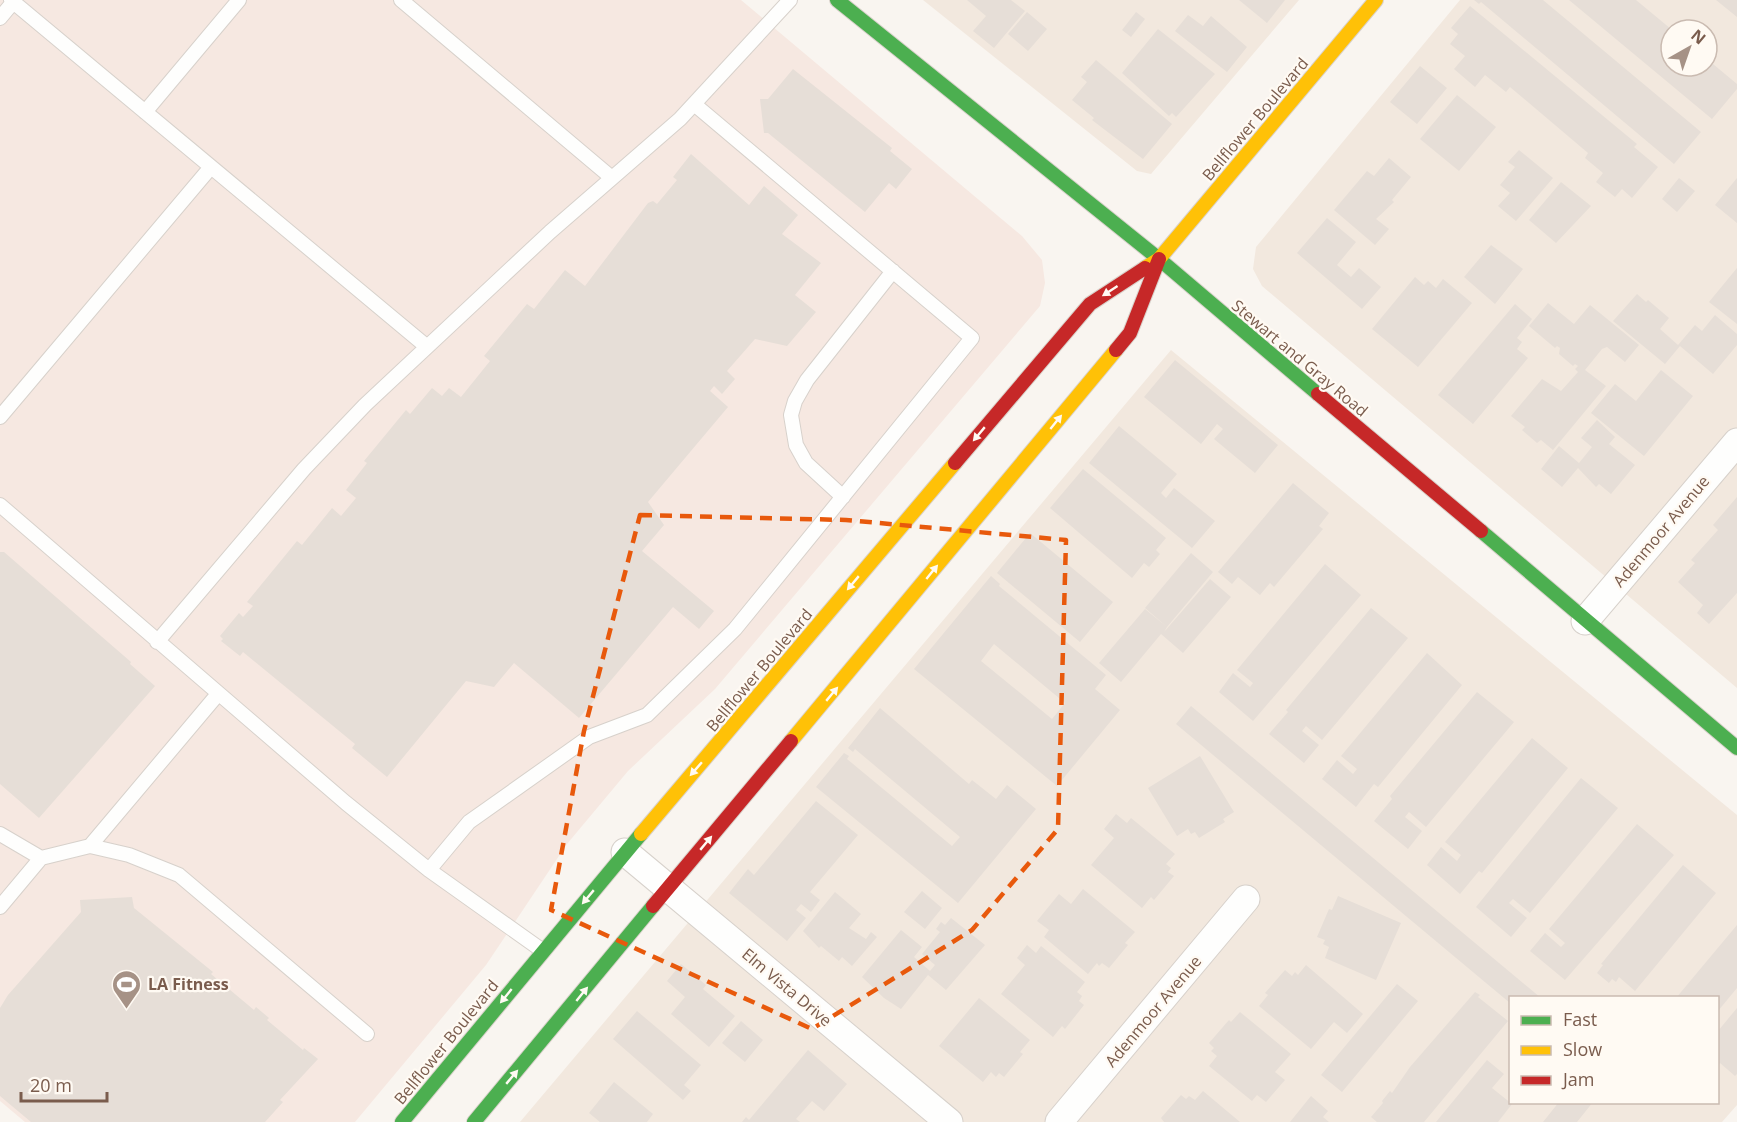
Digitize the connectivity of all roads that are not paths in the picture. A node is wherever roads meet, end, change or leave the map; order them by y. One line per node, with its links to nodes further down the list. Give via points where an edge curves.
1 (239, 0): 9 (lane)
2 (401, 0): 11 (lane)
3 (790, 0): 8 (lane)
4 (1376, 0): 12 (main road, Bellflower Boulevard)
5 (13, 1): 7 (lane); 9 (lane)
6 (845, 2): 12 (main road, Stewart and Gray Road)
7 (0, 18)
8 (694, 104): 11 (lane); 13 (lane)
9 (145, 112): 10 (lane)
10 (211, 167): 14 (lane); 15 (lane)
11 (612, 178): 14 (lane)
12 (1159, 260): 19 (main road, Stewart and Gray Road); 25 (main road, Bellflower Boulevard, one-way to 25, via 1090,304); 28 (main road, Bellflower Boulevard, one-way to 12, via 1130,333)
13 (893, 271): 17 (lane, via 807,380 791,415 796,445 806,463); 17 (lane, via 972,338)
14 (426, 346): 20 (lane, via 304,469)
15 (0, 417)
16 (1737, 442): 19 (street, Adenmoor Avenue)
17 (843, 497): 27 (lane, via 735,629 647,715 589,737 469,822)
18 (0, 505): 20 (lane)
19 (1585, 621): 22 (main road, Stewart and Gray Road)
20 (156, 642): 21 (lane)
21 (218, 694): 24 (lane); 27 (lane)
22 (1737, 748)
23 (0, 834): 26 (lane)
24 (90, 846): 26 (lane); 32 (lane, via 129,855 179,875)
25 (625, 852): 28 (street, Elm Vista Drive); 31 (main road, Bellflower Boulevard, one-way to 31)
26 (41, 858): 30 (lane)
27 (429, 870): 31 (lane)
28 (669, 888): 34 (main road, Bellflower Boulevard, one-way to 28); 35 (street, Elm Vista Drive)
29 (1246, 899): 36 (street, Adenmoor Avenue)
30 (0, 907)
31 (543, 951): 33 (main road, Bellflower Boulevard, one-way to 33)
32 (368, 1034)
33 (402, 1122)
34 (474, 1122)
35 (949, 1122)
36 (1059, 1122)

